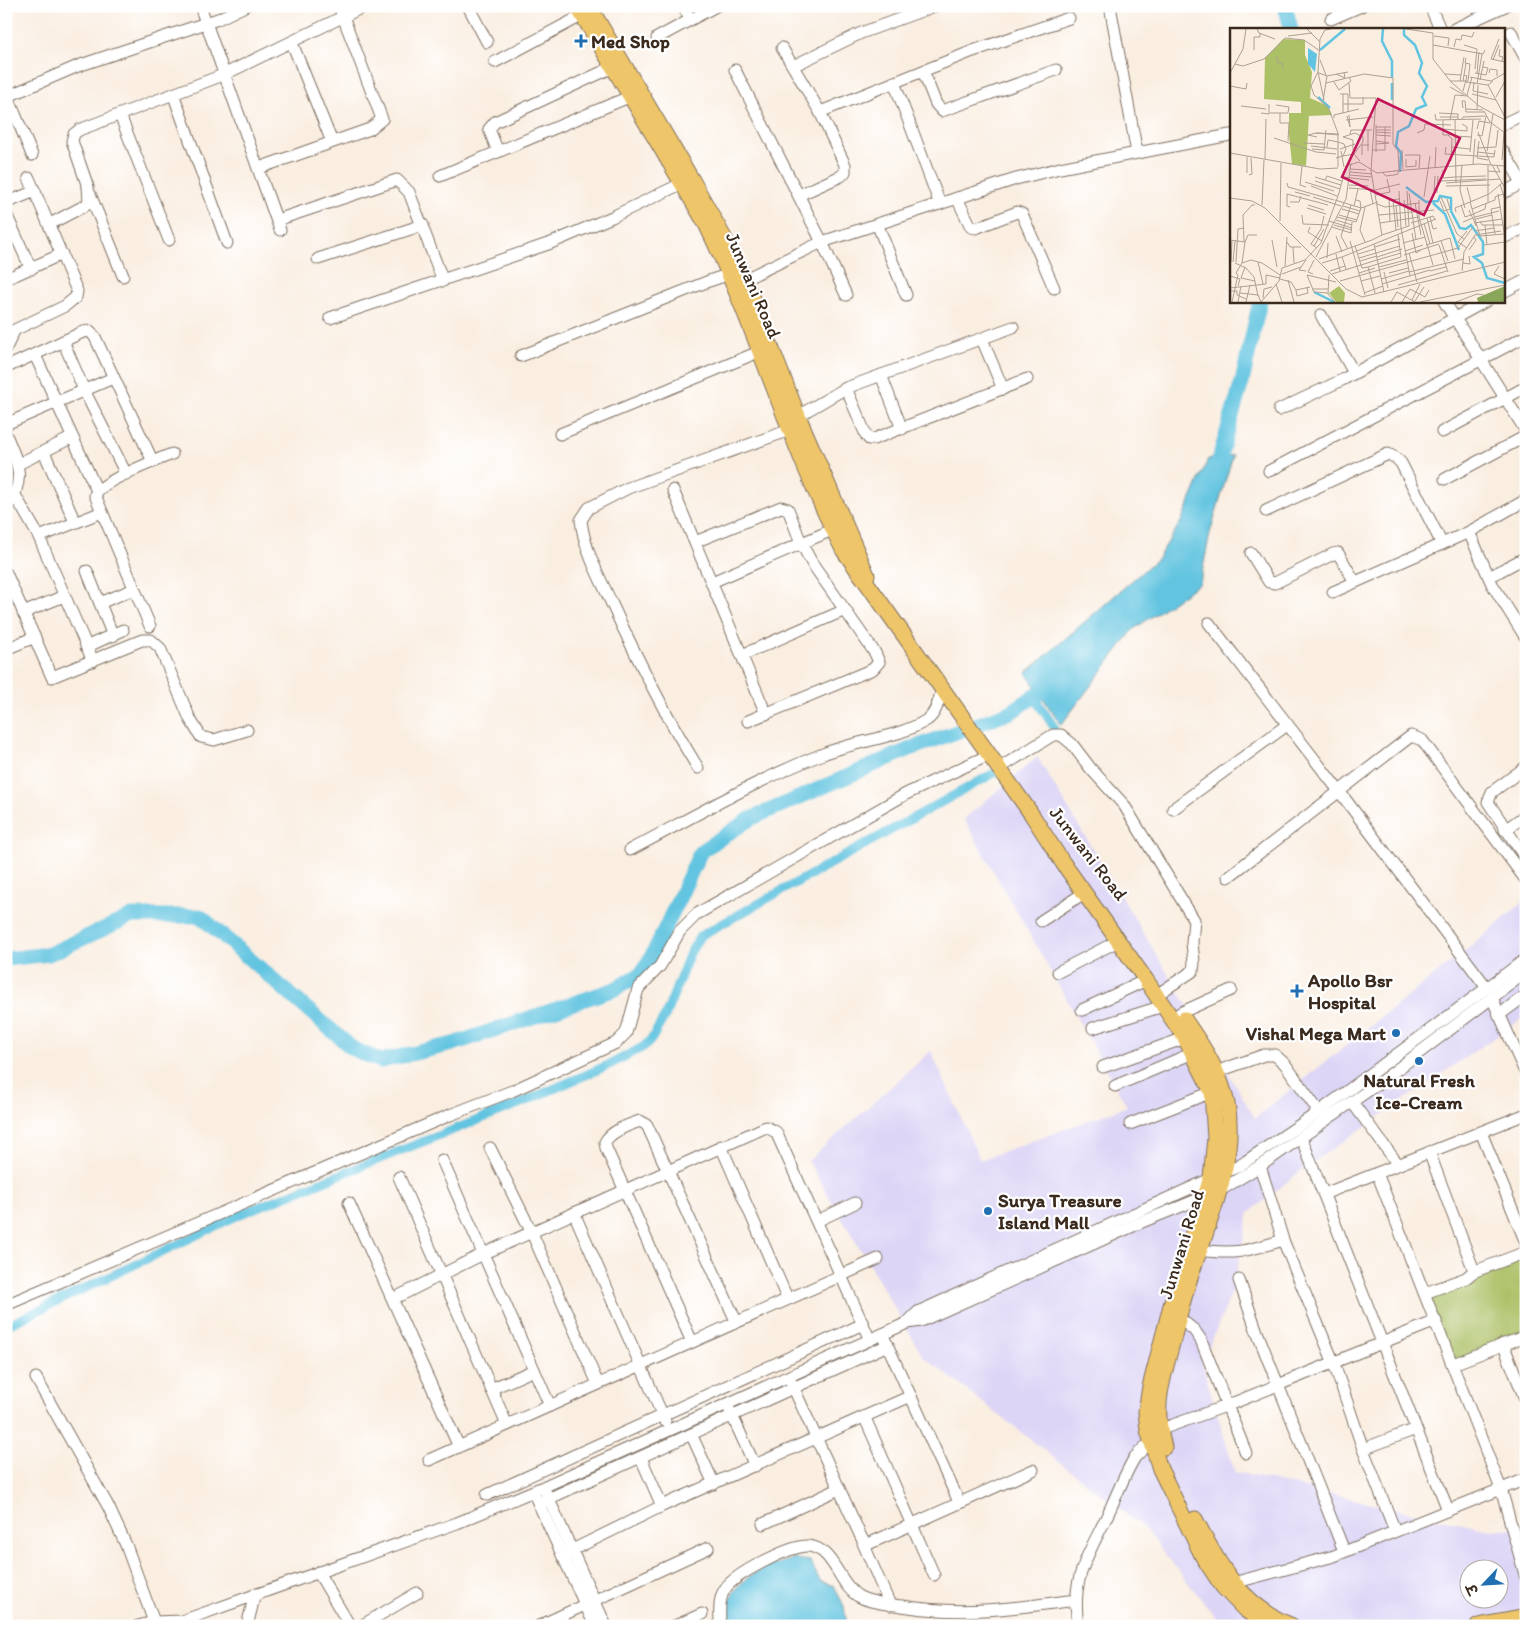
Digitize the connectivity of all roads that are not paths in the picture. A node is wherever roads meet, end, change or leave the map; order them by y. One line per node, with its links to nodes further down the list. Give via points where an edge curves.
1 (200, 6): 18 (street)
2 (245, 6): 18 (street)
3 (339, 6): 14 (street)
4 (365, 6): 14 (street)
5 (468, 6): 23 (street)
6 (683, 6): 17 (street)
7 (716, 6): 17 (street)
8 (935, 6): 28 (street, via 861,33)
9 (1110, 6): 46 (street)
10 (1362, 6): 16 (street)
11 (1430, 6): 19 (street)
12 (1505, 6): 20 (street)
13 (583, 9): 27 (street); 29 (main road, Junwani Road); 51 (main road, Junwani Road)
14 (344, 18): 24 (street); 43 (street, via 382,119 370,129)
15 (1069, 18): 32 (street)
16 (1331, 19)
17 (690, 20): 22 (street)
18 (207, 22): 33 (street); 35 (street, via 78,66)
19 (1440, 28)
20 (1456, 28)
21 (1511, 32): 26 (street)
22 (657, 38)
23 (487, 42)
24 (292, 43): 33 (street); 43 (street)
25 (782, 48): 28 (street)
26 (1526, 59)
27 (495, 62)
28 (793, 66): 38 (street)
29 (612, 68): 37 (main road, Junwani Road); 44 (street, via 495,122 489,129)
30 (734, 70): 56 (street)
31 (1056, 70): 32 (street, via 942,111)
32 (923, 71): 34 (street)
33 (223, 75): 36 (street); 48 (street)
34 (894, 82): 38 (street); 59 (street)
35 (7, 95): 47 (street)
36 (174, 96): 40 (street); 68 (street)
37 (629, 96): 44 (street); 51 (main road, Junwani Road)
38 (820, 112): 56 (street, via 842,157 845,172)
39 (1526, 113): 41 (street)
40 (120, 114): 55 (street, via 74,134 73,148); 66 (street)
41 (1504, 124)
42 (1230, 135): 46 (street)
43 (332, 142): 48 (street)
44 (498, 152): 49 (street)
45 (1504, 152): 52 (street)
46 (1137, 153): 57 (street, via 1042,171)
47 (32, 155)
48 (259, 168): 62 (street, via 279,225 397,180 409,192)
49 (440, 176)
50 (29, 178): 53 (street)
51 (686, 181): 72 (main road, Junwani Road); 75 (main road, Junwani Road, via 724,236); 77 (street, via 574,233)
52 (1525, 184): 54 (street)
53 (35, 191): 58 (street); 61 (street)
54 (1504, 193)
55 (90, 194): 61 (street, via 86,205); 73 (street)
56 (799, 195): 67 (street)
57 (957, 198): 59 (street); 78 (street, via 971,227 976,228 1017,212 1022,214)
58 (6, 203)
59 (940, 204): 63 (street)
60 (6, 214): 71 (street)
61 (50, 224): 69 (street)
62 (423, 224): 70 (street); 77 (street)
63 (878, 226): 67 (street); 81 (street)
64 (1526, 227): 65 (street)
65 (1504, 238)
66 (169, 240)
67 (822, 242): 75 (street); 80 (street)
68 (227, 243)
69 (62, 254): 71 (street); 88 (street, via 74,282 76,297 65,306)
70 (318, 259)
71 (31, 269): 74 (street)
72 (730, 274): 75 (street); 93 (main road, Junwani Road); 95 (street)
73 (123, 276)
74 (6, 279)
75 (745, 279): 109 (main road, Junwani Road)
76 (1526, 280): 79 (street)
77 (442, 281): 85 (street)
78 (1054, 288)
79 (1504, 291)
80 (846, 295)
81 (906, 295)
82 (1445, 302): 86 (street)
83 (1484, 302): 86 (street)
84 (1321, 315): 98 (street)
85 (330, 318)
86 (1455, 318): 96 (street); 98 (street)
87 (1013, 327): 90 (street)
88 (10, 332): 92 (street)
89 (1526, 336): 96 (street)
90 (982, 339): 99 (street); 104 (street)
91 (63, 341): 94 (street); 100 (street, via 83,332 93,333); 105 (street)
92 (6, 348)
93 (761, 351): 112 (main road, Junwani Road); 115 (street)
94 (35, 354): 97 (street); 107 (street)
95 (521, 356)
96 (1481, 360): 106 (street); 124 (street)
97 (7, 367)
98 (1354, 373): 108 (street)
99 (881, 375): 103 (street); 111 (street)
100 (113, 378): 105 (street); 122 (street)
101 (1028, 379): 104 (street)
102 (1526, 387): 106 (street)
103 (846, 388): 109 (street); 111 (street, via 868,439)
104 (1003, 389): 111 (street)
105 (84, 390): 107 (street); 125 (street)
106 (1505, 398): 113 (street); 114 (street)
107 (56, 403): 110 (street); 119 (street)
108 (1279, 410)
109 (798, 416): 117 (main road, Junwani Road)
110 (6, 424)
111 (902, 428)
112 (790, 430): 117 (street); 135 (main road, Junwani Road); 171 (street, via 628,488 588,508 582,520 591,556 643,672)
113 (1526, 431)
114 (1442, 432)
115 (560, 434)
116 (6, 435): 123 (street)
117 (806, 436): 149 (main road, Junwani Road, via 866,572)
118 (1526, 436): 126 (street)
119 (71, 438): 120 (street); 128 (street)
120 (44, 452): 123 (street); 134 (street)
121 (172, 454): 122 (street)
122 (153, 462): 125 (street)
123 (18, 464): 129 (street)
124 (1269, 471)
125 (126, 474): 128 (street)
126 (1444, 479)
127 (673, 490): 138 (street)
128 (97, 491): 133 (street, via 95,495)
129 (16, 495): 131 (street); 137 (street)
130 (1526, 500): 136 (street)
131 (6, 510)
132 (1266, 511): 140 (street, via 1388,454 1401,463)
133 (102, 512): 134 (street); 148 (street)
134 (75, 522): 137 (street)
135 (832, 530): 139 (street); 149 (main road, Junwani Road)
136 (1468, 532): 140 (street); 145 (street)
137 (39, 538): 151 (street)
138 (695, 542): 139 (street, via 786,507); 146 (street)
139 (801, 543): 146 (street); 153 (street)
140 (1442, 544): 147 (street)
141 (1251, 553): 147 (street, via 1269,582 1274,583 1338,553)
142 (1526, 557): 145 (street)
143 (87, 571): 152 (street)
144 (6, 573): 154 (street)
145 (1489, 576): 155 (street)
146 (712, 582): 162 (street)
147 (1355, 582): 150 (street)
148 (134, 589): 152 (street); 157 (street)
149 (871, 591): 164 (main road, Junwani Road)
150 (1333, 592)
151 (64, 596): 154 (street); 160 (street)
152 (100, 602): 160 (street, via 118,633)
153 (845, 610): 162 (street); 165 (street, via 875,653 879,662 877,666)
154 (24, 613): 158 (street)
155 (1522, 619): 159 (street)
156 (1209, 623): 167 (street)
157 (150, 626)
158 (34, 637): 161 (street); 163 (street, via 52,677)
159 (1526, 638)
160 (86, 647): 163 (street)
161 (6, 649)
162 (742, 655): 165 (street)
163 (92, 660): 168 (street, via 142,640 151,640 160,648 201,737 214,740)
164 (946, 695): 169 (main road, Junwani Road); 178 (street, via 934,714 923,722 830,751 788,768)
165 (766, 714): 166 (street)
166 (748, 721)
167 (1287, 725): 173 (street); 174 (street)
168 (247, 730)
169 (984, 750): 172 (main road, Junwani Road); 243 (street, via 697,914 680,931 660,966 638,989 626,1033 616,1043 512,1091)
170 (1526, 767): 177 (street, via 1489,797 1490,807)
171 (698, 768)
172 (998, 769): 175 (main road, Junwani Road); 189 (street, via 1053,735 1061,734 1117,795 1194,920 1193,971)
173 (1339, 791): 180 (street); 181 (street, via 1407,738 1417,736); 191 (street)
174 (1173, 809)
175 (1030, 812): 182 (main road, Junwani Road); 189 (main road, Junwani Road, via 1054,834)
176 (1526, 815): 177 (street)
177 (1505, 830): 179 (street)
178 (630, 850)
179 (1526, 859)
180 (1228, 877)
181 (1526, 880)
182 (1084, 893): 183 (street); 184 (main road, Junwani Road)
183 (1041, 921)
184 (1118, 941): 186 (street); 188 (main road, Junwani Road)
185 (1526, 959): 191 (street)
186 (1058, 972)
187 (1526, 972): 191 (street)
188 (1146, 980): 193 (main road, Junwani Road); 194 (street)
189 (1164, 990): 195 (main road, Junwani Road)
190 (1231, 990): 195 (street)
191 (1489, 993): 196 (street); 205 (street); 206 (street)
192 (1526, 995): 196 (street)
193 (1163, 1006): 197 (street); 198 (main road, Junwani Road)
194 (1082, 1010)
195 (1180, 1013): 201 (main road, Junwani Road)
196 (1499, 1015): 202 (street)
197 (1094, 1028)
198 (1185, 1038): 199 (main road, Junwani Road); 200 (street)
199 (1193, 1053): 203 (street); 204 (main road, Junwani Road)
200 (1103, 1067)
201 (1216, 1072): 206 (street, via 1264,1055 1275,1055); 219 (main road, Junwani Road, via 1229,1120)
202 (1526, 1074)
203 (1115, 1086)
204 (1212, 1092): 208 (street); 219 (main road, Junwani Road)
205 (1352, 1102): 210 (street); 215 (street)
206 (1320, 1112): 219 (street, via 1269,1148)
207 (1526, 1114): 209 (street)
208 (1130, 1124)
209 (1481, 1132): 213 (street); 231 (street)
210 (1301, 1137): 216 (street); 223 (street)
211 (721, 1146): 217 (street); 228 (street, via 760,1128 772,1128); 241 (street)
212 (490, 1148): 229 (street)
213 (1429, 1152): 215 (street); 236 (street, via 1472,1262)
214 (442, 1160): 234 (street)
215 (1397, 1163): 218 (street)
216 (1260, 1166): 222 (street); 230 (street)
217 (667, 1170): 221 (street); 221 (street, via 647,1124 634,1123 610,1135 605,1142); 245 (street)
218 (1376, 1172): 223 (street); 240 (street)
219 (1217, 1176): 222 (main road, Junwani Road); 227 (street)
220 (399, 1177): 238 (street)
221 (624, 1190): 226 (street); 251 (street)
222 (1212, 1194): 227 (street); 232 (main road, Junwani Road); 277 (main road, Junwani Road, via 1177,1282 1150,1387 1146,1411)
223 (1324, 1194): 252 (street)
224 (349, 1203): 242 (street)
225 (855, 1203): 228 (street)
226 (574, 1213): 229 (street); 257 (street)
227 (1140, 1217): 248 (street, via 918,1312 907,1323)
228 (817, 1221): 237 (street)
229 (532, 1233): 234 (street); 261 (street)
230 (1283, 1240): 232 (street, via 1232,1254); 255 (street)
231 (1526, 1243)
232 (1199, 1250): 244 (main road, Junwani Road)
233 (1526, 1252): 236 (street)
234 (483, 1254): 238 (street); 258 (street)
235 (878, 1259): 237 (street)
236 (1473, 1272): 240 (street, via 1466,1278)
237 (840, 1275): 241 (street); 247 (street)
238 (442, 1276): 242 (street); 263 (street)
239 (1239, 1280): 262 (street)
240 (1425, 1294): 246 (street)
241 (787, 1298): 245 (street)
242 (393, 1299): 279 (street)
243 (6, 1305)
244 (1179, 1318): 269 (street, via 1201,1340); 277 (main road, Junwani Road, via 1161,1388 1157,1412)
245 (736, 1321): 251 (street)
246 (1436, 1321): 252 (street); 256 (street)
247 (863, 1324): 250 (street); 270 (street)
248 (883, 1334): 250 (street); 254 (street)
249 (1526, 1336): 253 (street)
250 (870, 1340): 259 (street)
251 (692, 1342): 257 (street)
252 (1383, 1342): 255 (street); 274 (street)
253 (1503, 1344): 256 (street); 266 (street)
254 (888, 1345): 264 (street); 265 (street)
255 (1333, 1361): 262 (street); 280 (street)
256 (1453, 1364): 290 (street)
257 (639, 1365): 261 (street); 270 (street)
258 (534, 1370): 263 (street); 268 (street)
259 (788, 1376): 264 (street); 267 (street)
260 (36, 1378): 315 (street, via 108,1506)
261 (598, 1384): 268 (street)
262 (1277, 1385): 269 (street); 302 (street)
263 (491, 1389): 273 (street)
264 (794, 1389): 271 (street); 278 (street)
265 (912, 1396): 272 (street); 293 (street)
266 (1526, 1401)
267 (726, 1404): 271 (street); 275 (street)
268 (550, 1406): 273 (street)
269 (1226, 1406): 277 (street); 281 (street)
270 (662, 1415): 275 (street); 291 (street)
271 (732, 1417): 276 (street); 284 (street)
272 (865, 1418): 278 (street); 298 (street)
273 (507, 1425): 279 (street)
274 (1416, 1428): 280 (street); 296 (street)
275 (668, 1430): 288 (street)
276 (692, 1436): 282 (street); 287 (street)
277 (1158, 1438): 295 (main road, Junwani Road, via 1160,1469); 310 (street, via 1139,1452 1131,1463 1082,1568)
278 (817, 1440): 284 (street); 289 (street)
279 (459, 1447): 283 (street)
280 (1362, 1449): 299 (street)
281 (1246, 1453)
282 (641, 1458): 292 (street); 294 (street)
283 (428, 1460)
284 (755, 1466): 287 (street)
285 (1033, 1470): 293 (street)
286 (1526, 1479): 290 (street)
287 (714, 1484): 294 (street)
288 (538, 1489): 292 (street); 304 (street, via 457,1523)
289 (839, 1489): 297 (street); 300 (street)
290 (1501, 1489): 296 (street); 306 (street)
291 (487, 1495)
292 (544, 1501): 303 (street)
293 (959, 1502): 298 (street)
294 (662, 1506): 303 (street)
295 (1185, 1510): 307 (main road, Junwani Road); 326 (main road, Junwani Road, via 1203,1557 1223,1587 1244,1609)
296 (1448, 1510): 299 (street)
297 (763, 1524)
298 (912, 1524): 300 (street, via 871,1544); 305 (street)
299 (1395, 1531): 302 (street)
300 (863, 1543): 312 (street)
301 (708, 1548): 311 (street)
302 (1344, 1552): 307 (street)
303 (567, 1553): 311 (street)
304 (318, 1572): 309 (street); 318 (street)
305 (934, 1575)
306 (1526, 1578)
307 (1233, 1584): 327 (main road, Junwani Road, via 1254,1605)
308 (417, 1592): 319 (street)
309 (255, 1594): 315 (street, via 182,1621); 317 (street)
310 (1076, 1600): 312 (street, via 966,1612); 325 (street)
311 (590, 1602): 320 (street); 321 (street); 322 (street)
312 (890, 1604): 324 (street, via 855,1594 817,1548 802,1547 738,1575 729,1583 720,1604)
313 (702, 1614): 323 (street)
314 (1526, 1616): 328 (main road)
315 (154, 1622): 316 (street)
316 (138, 1626)
317 (247, 1626)
318 (350, 1626)
319 (361, 1626)
320 (540, 1626)
321 (595, 1626)
322 (606, 1626)
323 (675, 1626)
324 (720, 1626)
325 (1078, 1626)
326 (1268, 1626)
327 (1292, 1626)
328 (1478, 1626)

